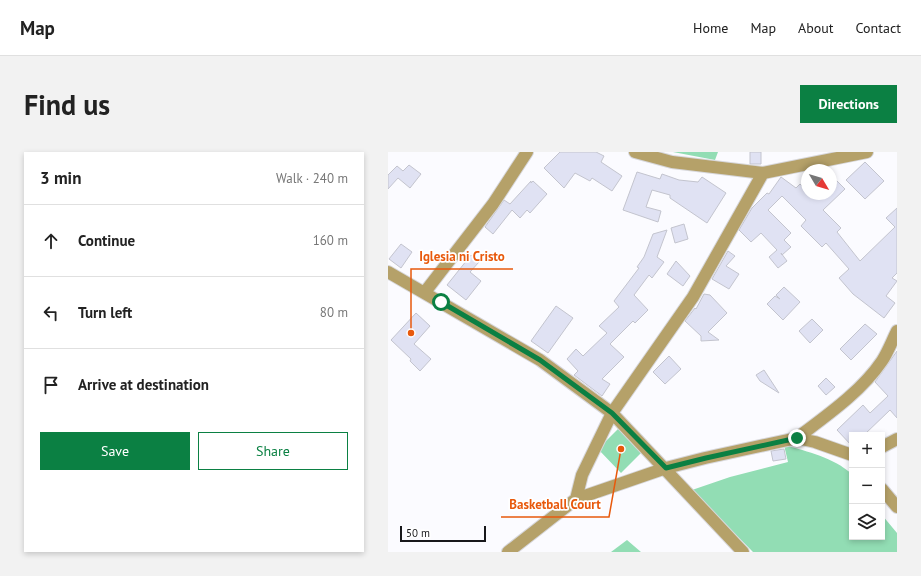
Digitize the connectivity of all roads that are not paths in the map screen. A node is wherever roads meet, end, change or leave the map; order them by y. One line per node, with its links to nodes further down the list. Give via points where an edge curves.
1 (528, 152): 6 (street, via 493,204)
2 (636, 152): 4 (street, via 672,162)
3 (867, 152): 4 (street)
4 (763, 173): 8 (street, via 693,297)
5 (388, 272): 6 (street)
6 (425, 292): 8 (street, via 540,360)
7 (897, 331): 9 (street, via 875,370 846,398)
8 (612, 413): 13 (street); 15 (street, via 582,475)
9 (797, 438): 12 (street); 13 (street)
10 (897, 439): 11 (street)
11 (885, 445)
12 (849, 454)
13 (666, 468): 15 (street); 18 (street)
14 (885, 493): 16 (street)
15 (576, 499): 17 (street)
16 (897, 507)
17 (508, 552)
18 (743, 552)

